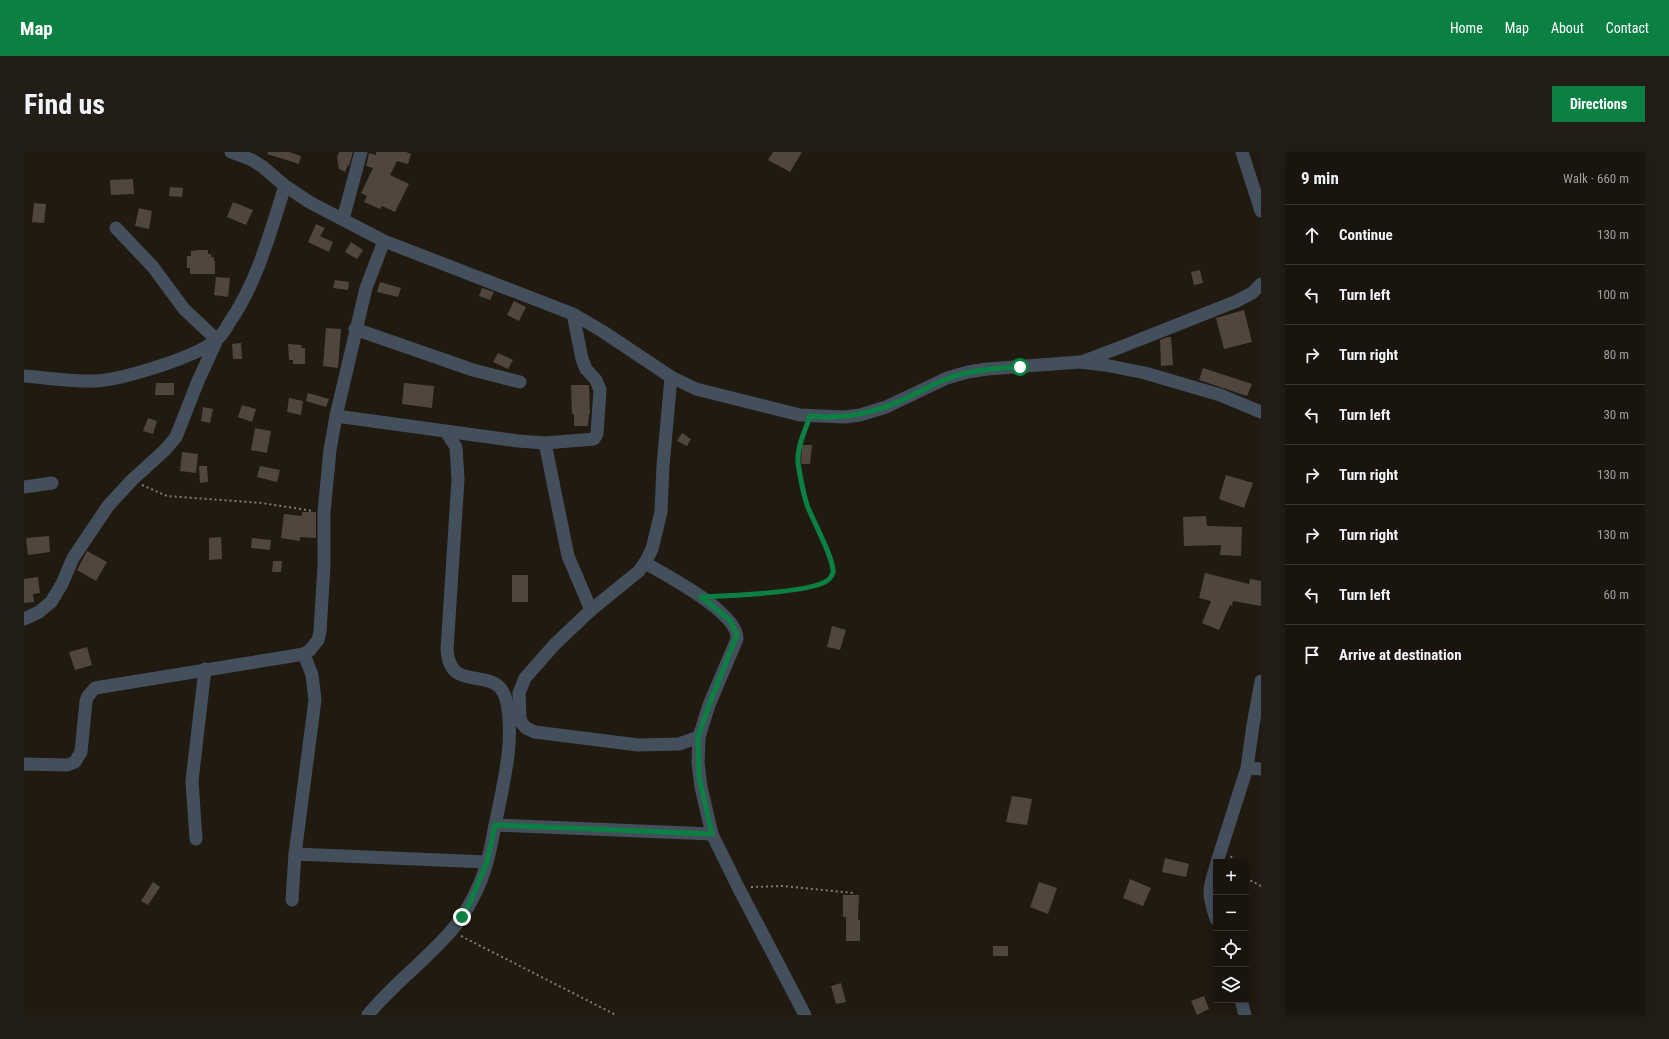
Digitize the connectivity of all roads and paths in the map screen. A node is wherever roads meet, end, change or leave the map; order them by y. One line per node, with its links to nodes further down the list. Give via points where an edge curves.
1 (231, 152): 4 (street, via 263,167)
2 (361, 152): 6 (street)
3 (1242, 152): 5 (street)
4 (284, 186): 6 (street); 12 (street, via 267,243 246,294)
5 (1261, 210)
6 (343, 219): 8 (street)
7 (116, 228): 12 (street, via 153,267 184,309)
8 (384, 241): 10 (street); 11 (street, via 366,288)
9 (1261, 284): 13 (street, via 1252,293 1237,301)
10 (573, 314): 15 (street); 21 (street, via 582,359 600,390 597,436 592,440)
11 (355, 329): 16 (street, via 473,370); 18 (street)
12 (217, 340): 14 (street, via 202,350 170,362 105,380 83,381); 22 (street, via 176,437)
13 (1080, 362): 17 (street, via 1145,373 1220,395); 19 (street, via 987,368 948,378 873,411 844,418)
14 (24, 376)
15 (671, 377): 19 (street, via 728,398); 26 (street, via 661,512 652,549)
16 (520, 382)
17 (1261, 412)
18 (336, 416): 20 (street); 25 (street)
19 (810, 416): 27 (path, via 799,446 798,462 806,503 821,536 833,573 824,582 812,586 762,594)
20 (446, 432): 21 (street); 37 (street, via 456,447 458,480 448,660 450,666 459,674 495,683 505,695 508,711 509,743)
21 (545, 443): 28 (street, via 568,556)
22 (132, 480): 25 (path, via 167,496); 29 (street, via 108,506 73,558 55,597 39,612)
23 (52, 483): 24 (street)
24 (24, 487)
25 (324, 512): 30 (street, via 320,632 318,640)
26 (645, 563): 27 (street); 28 (street, via 632,577)
27 (701, 597): 33 (street, via 730,620 737,635)
28 (591, 610): 33 (street, via 555,644 525,678 519,693 520,717 526,728 535,732 638,745 679,744)
29 (24, 619)
30 (304, 654): 31 (street); 40 (street, via 312,674 315,700)
31 (205, 669): 34 (street, via 95,688 86,701 81,752 75,762 67,765); 39 (street, via 192,781)
32 (1261, 681): 35 (street)
33 (698, 737): 38 (street, via 699,777)
34 (24, 764)
35 (1247, 768): 36 (street); 41 (street)
36 (1261, 769)
37 (495, 825): 38 (street); 42 (street)
38 (712, 834): 45 (street)
39 (196, 839)
40 (295, 854): 42 (street); 48 (street)
41 (1218, 859)
42 (487, 862): 50 (street, via 470,903)
43 (1213, 875): 49 (street, via 1209,887)
44 (1249, 880): 46 (path)
45 (736, 884): 47 (path); 54 (street)
46 (1261, 886)
47 (854, 893)
48 (292, 900)
49 (1213, 910)
50 (451, 931): 52 (street); 53 (path)
51 (1242, 1003): 55 (street)
52 (368, 1015)
53 (616, 1015)
54 (805, 1015)
55 (1244, 1015)

